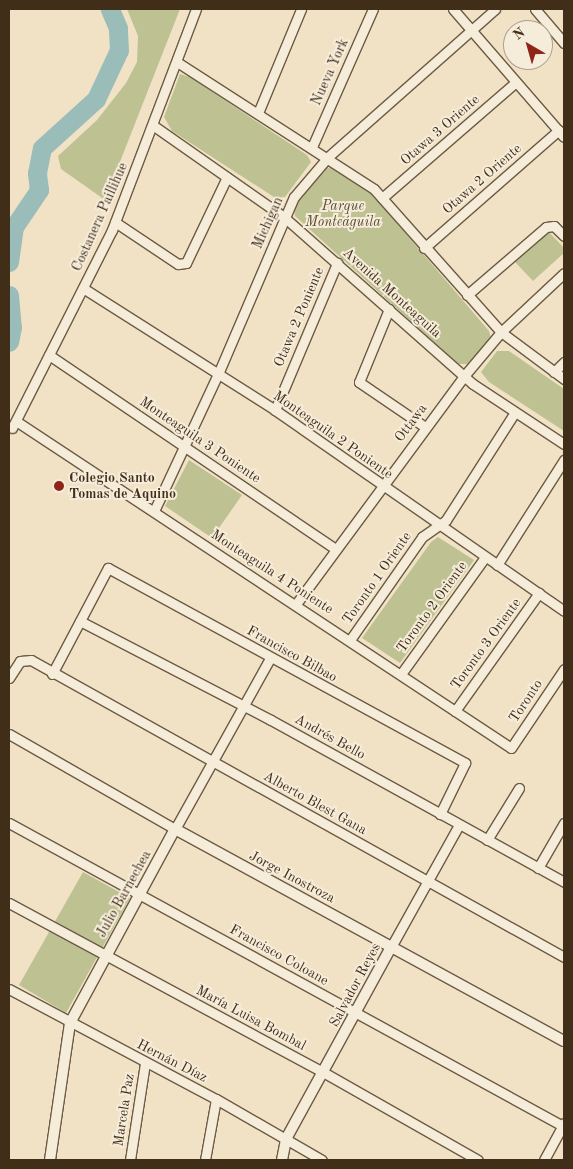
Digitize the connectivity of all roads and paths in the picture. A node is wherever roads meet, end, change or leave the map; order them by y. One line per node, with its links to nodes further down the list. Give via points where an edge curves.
1 (196, 9): 9 (street, Costanera Paillihue)
2 (301, 9): 11 (street)
3 (373, 9): 14 (street, Nueva York)
4 (453, 9): 7 (street)
5 (495, 9): 7 (street, Michigan)
6 (535, 9): 8 (street)
7 (472, 31): 10 (street); 15 (street, Michigan)
8 (564, 42)
9 (177, 62): 11 (street); 12 (street, Costanera Paillihue)
10 (516, 82): 13 (street); 17 (street, Otawa 3 Oriente)
11 (258, 112): 14 (street)
12 (154, 126): 16 (street, Avenida Monteaguila); 19 (street, Costanera Paillihue)
13 (561, 134): 21 (street, Otawa 2 Oriente)
14 (312, 147): 15 (street)
15 (328, 157): 17 (street, via 366,182); 18 (street, Michigan, via 303,185)
16 (227, 177): 18 (street, Avenida Monteaguila); 19 (street, via 186,262 178,264)
17 (382, 198): 21 (street)
18 (284, 217): 22 (street, Avenida Monteaguila); 31 (street, Michigan)
19 (115, 222): 24 (street, Costanera Paillihue)
20 (564, 236): 25 (street, via 554,226 546,226)
21 (424, 248): 25 (street)
22 (337, 263): 26 (street, Avenida Monteaguila); 34 (street, Otawa 2 Poniente)
23 (564, 273): 27 (street, Ottawa)
24 (83, 288): 28 (street, Costanera Paillihue); 31 (street, Monteaguila 2 Poniente)
25 (467, 295): 27 (street)
26 (389, 309): 32 (street, Avenida Monteaguila); 37 (street, via 360,382)
27 (501, 332): 30 (street); 32 (street, Ottawa)
28 (49, 355): 36 (street, Costanera Paillihue); 39 (street, Monteaguila 3 Poniente)
29 (564, 362): 30 (street)
30 (554, 372): 33 (street)
31 (218, 374): 34 (street, Monteaguila 2 Poniente); 39 (street, Michigan)
32 (464, 376): 35 (street, Avenida Monteaguila); 37 (street, Ottawa)
33 (564, 379)
34 (275, 410): 41 (street, Monteaguila 2 Poniente)
35 (515, 412): 38 (street, Avenida Monteaguila); 43 (street, Toronto 1 Oriente)
36 (14, 425): 42 (street, Monteaguila 4 Poniente)
37 (425, 427): 41 (street, Ottawa)
38 (564, 444)
39 (184, 446): 42 (street, Michigan); 44 (street, Monteaguila 3 Poniente)
40 (564, 460): 46 (street)
41 (382, 486): 43 (street, Monteaguila 2 Poniente); 44 (street, Ottawa)
42 (154, 511): 48 (street, Monteaguila 4 Poniente)
43 (440, 525): 45 (street, Monteaguila 2 Poniente); 51 (street, Toronto 1 Oriente, via 422,537)
44 (336, 549): 48 (street, Ottawa)
45 (485, 556): 46 (street, Monteaguila 2 Poniente); 55 (street, Toronto 2 Oriente)
46 (497, 565): 47 (street, Monteaguila 2 Poniente)
47 (539, 593): 49 (street, Monteaguila 2 Poniente); 58 (street, Toronto 3 Oriente)
48 (296, 604): 51 (street, Monteaguila 4 Poniente)
49 (564, 611)
50 (80, 621): 52 (street, Francisco Bilbao, via 108,568); 54 (street); 57 (street, Andrés Bello)
51 (350, 640): 55 (street, Monteaguila 4 Poniente)
52 (270, 658): 57 (street, Julio Barnechea); 63 (street, Francisco Bilbao, via 465,763)
53 (564, 669): 60 (street, Toronto)
54 (52, 674): 56 (street, Alberto Blest Gana, via 24,658); 61 (street, Alberto Blest Gana)
55 (401, 674): 58 (street, Monteaguila 4 Poniente)
56 (9, 678)
57 (244, 708): 61 (street, Julio Barnechea); 63 (street, Andrés Bello)
58 (455, 710): 60 (street, Monteaguila 4 Poniente)
59 (9, 734): 67 (street, Jorge Inostroza)
60 (511, 748)
61 (212, 762): 67 (street, Julio Barnechea); 70 (street, Alberto Blest Gana)
62 (519, 788): 68 (street)
63 (440, 814): 66 (street, Andrés Bello)
64 (9, 823): 72 (street, Francisco Coloane)
65 (564, 823): 69 (street)
66 (459, 824): 68 (street, Andrés Bello); 70 (street, Salvador Reyes)
67 (174, 829): 72 (street, Julio Barnechea); 74 (street, Jorge Inostroza)
68 (488, 840): 69 (street, Andrés Bello)
69 (538, 868): 71 (street, Andrés Bello)
70 (426, 880): 74 (street, Salvador Reyes); 76 (street, Alberto Blest Gana)
71 (564, 882)
72 (140, 895): 75 (street, Julio Barnechea); 78 (street, Francisco Coloane)
73 (9, 903): 75 (street, María Luisa Bombal)
74 (392, 947): 78 (street, Salvador Reyes); 80 (street, Jorge Inostroza)
75 (105, 956): 79 (street, Julio Barnechea); 82 (street, María Luisa Bombal)
76 (564, 957)
77 (9, 989): 79 (street, Hernán Díaz)
78 (357, 1013): 82 (street, Salvador Reyes); 84 (street, Francisco Coloane)
79 (70, 1022): 81 (street, Hernán Díaz); 86 (street, Julio Barnechea)
80 (564, 1041)
81 (146, 1063): 83 (street, Hernán Díaz); 87 (street, Marcela Paz)
82 (323, 1072): 85 (street, Salvador Reyes); 91 (street, María Luisa Bombal)
83 (216, 1099): 85 (street, Hernán Díaz); 88 (street)
84 (563, 1124): 92 (street)
85 (286, 1139): 89 (street, Salvador Reyes); 90 (street, Hernán Díaz)
86 (50, 1160)
87 (130, 1160)
88 (205, 1160)
89 (282, 1160)
90 (322, 1160)
91 (478, 1160)
92 (544, 1160)

